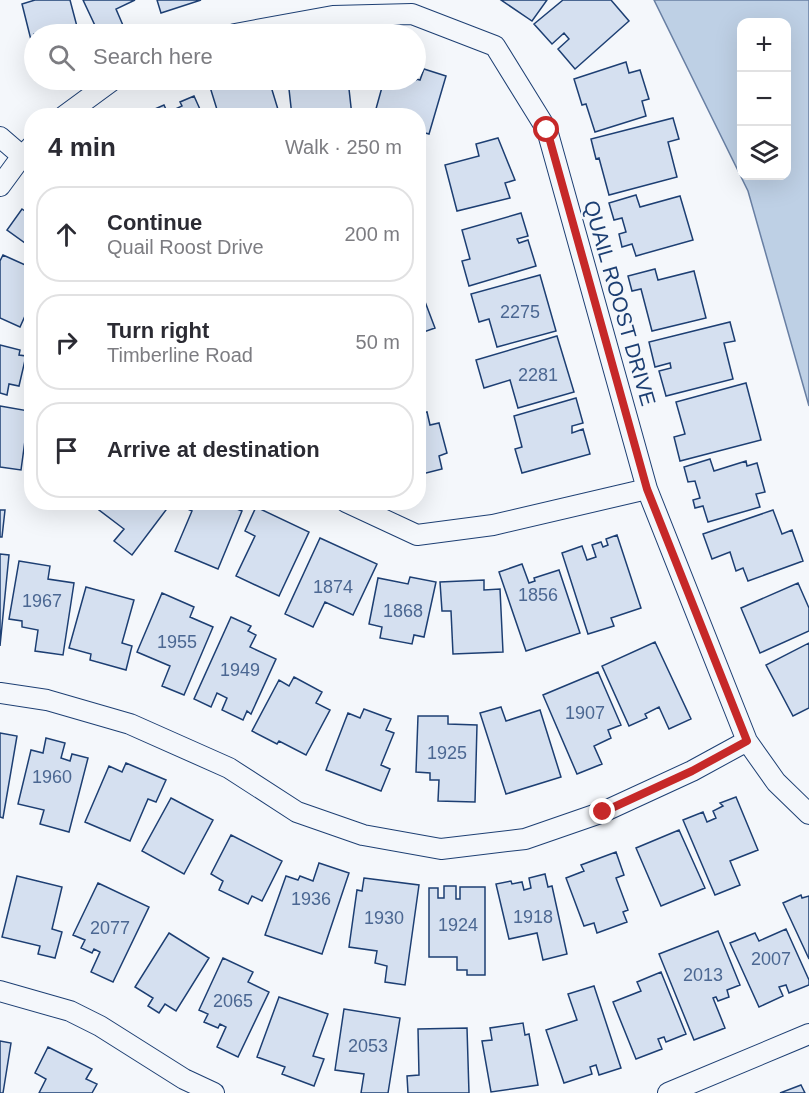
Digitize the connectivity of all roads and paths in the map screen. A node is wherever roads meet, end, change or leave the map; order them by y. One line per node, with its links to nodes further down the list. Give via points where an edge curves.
1 (289, 24): 8 (street, QUAIL ROOST DRIVE, via 333,16 412,14 495,46 547,130)
2 (99, 90): 3 (street)
3 (75, 108)
4 (0, 137): 5 (street)
5 (24, 149)
6 (24, 155): 7 (street)
7 (0, 186)
8 (647, 489): 9 (street, via 493,525 417,535); 11 (street, QUAIL ROOST DRIVE)
9 (363, 510)
10 (0, 693): 11 (street, via 47,700 130,724 229,768 297,812 363,835 441,849 525,839 603,812)
11 (747, 741): 12 (street, QUAIL ROOST DRIVE, via 776,782)
12 (809, 814)
13 (0, 991): 15 (street, via 70,1011)
14 (809, 1034): 16 (street)
15 (214, 1093)
16 (668, 1093)

